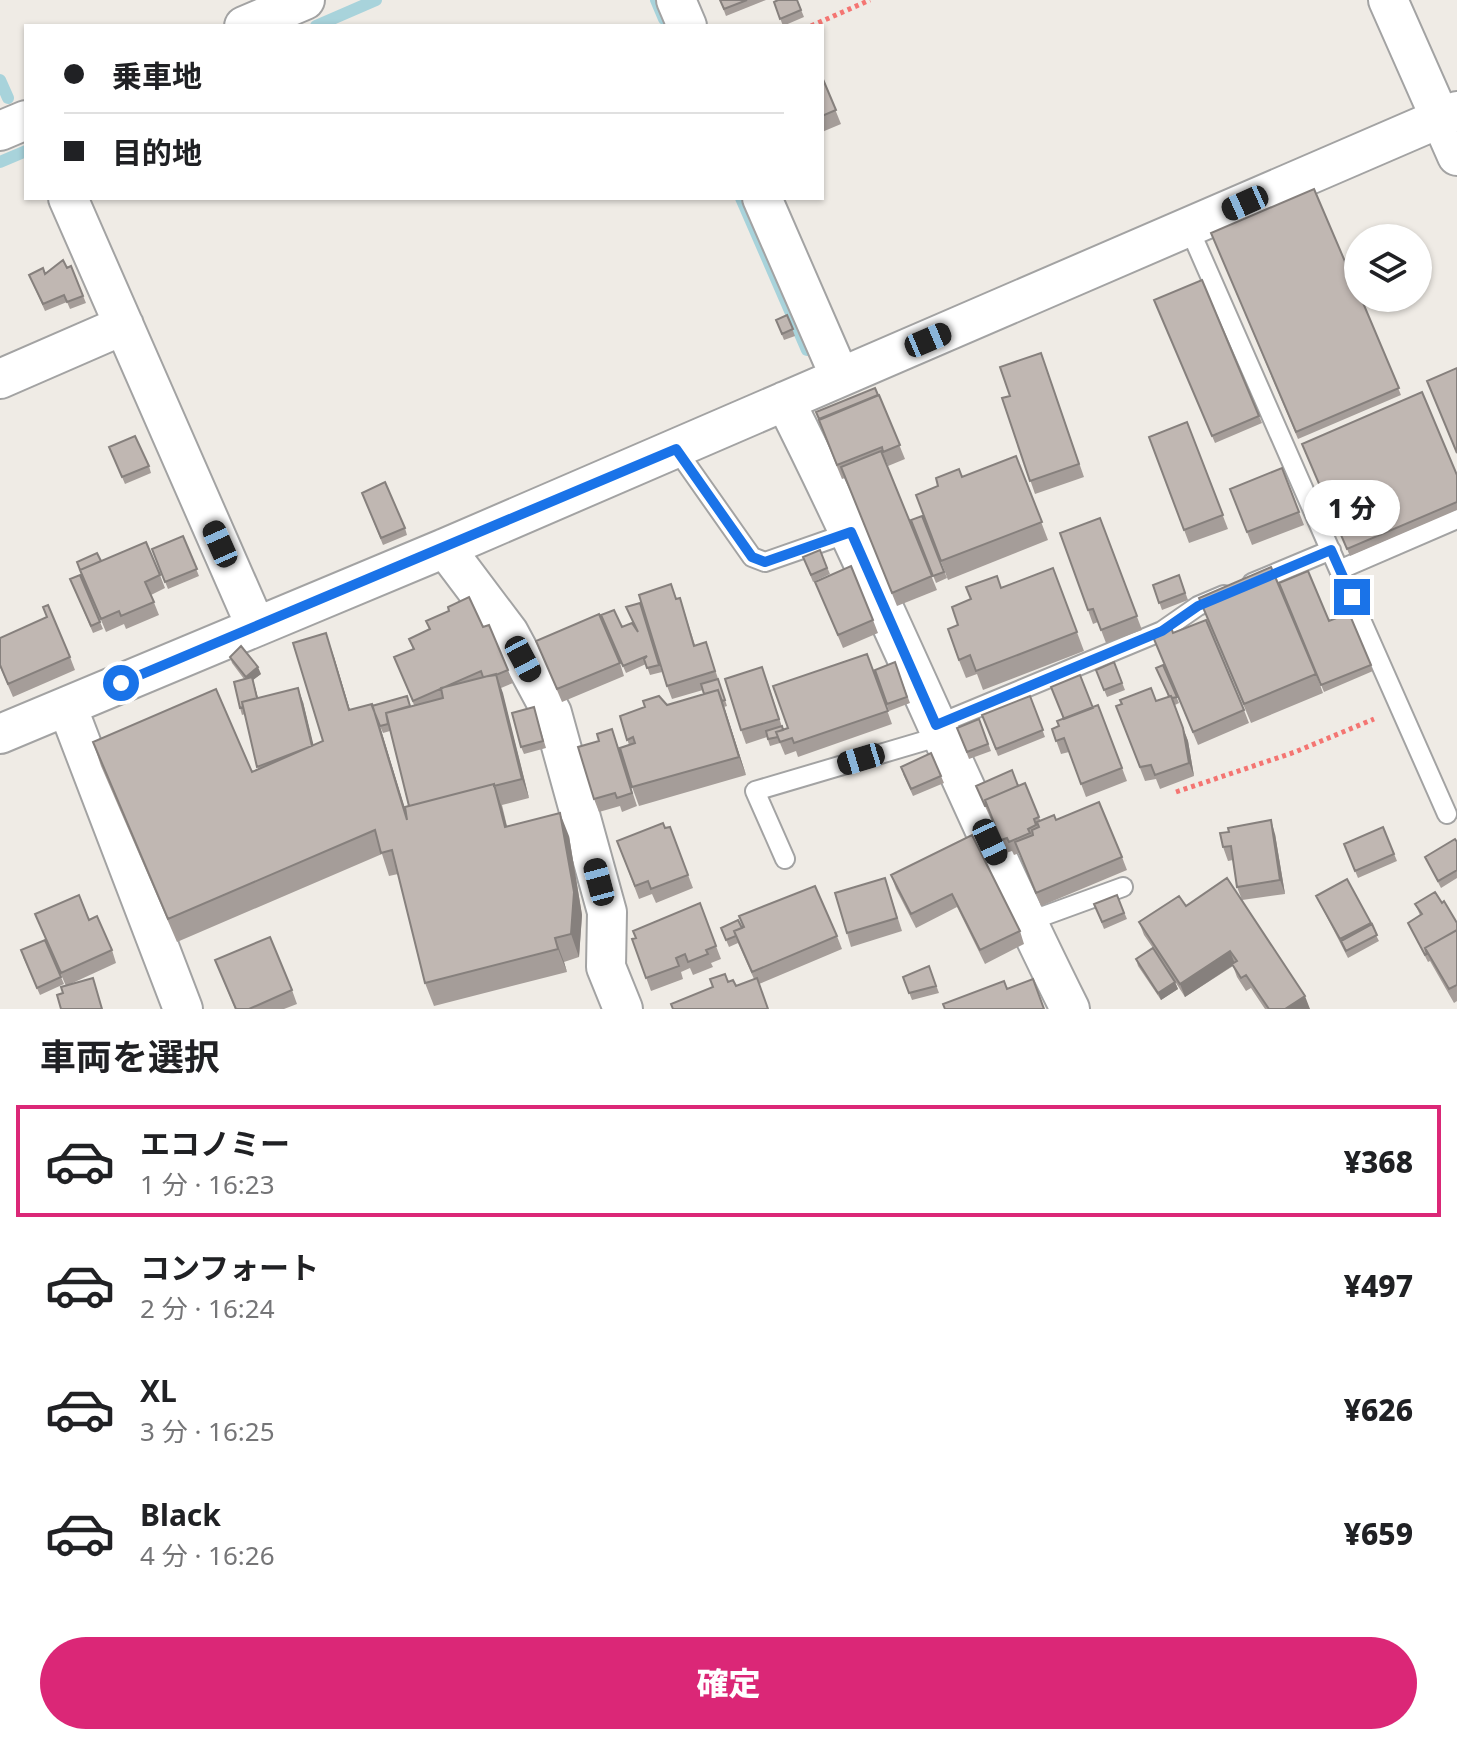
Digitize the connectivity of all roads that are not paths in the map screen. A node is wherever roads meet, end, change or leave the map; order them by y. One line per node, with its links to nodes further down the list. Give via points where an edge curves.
1 (305, 0): 4 (street)
2 (676, 0): 5 (street)
3 (1388, 0): 6 (street)
4 (249, 24)
5 (686, 24)
6 (1449, 114): 7 (street); 10 (street)
7 (1457, 156)
8 (69, 200): 11 (street)
9 (763, 200): 12 (street)
10 (1189, 228): 12 (street); 19 (lane)
11 (124, 325): 13 (street); 21 (street)
12 (840, 377): 14 (street)
13 (0, 379)
14 (785, 401): 15 (street); 17 (street)
15 (676, 449): 17 (lane, via 752,557 765,562); 18 (street)
16 (1457, 519): 20 (lane)
17 (851, 532): 23 (street)
18 (445, 548): 21 (street); 30 (street, via 509,633 552,713 607,912 606,967)
19 (1331, 550): 20 (lane); 23 (lane, via 1198,606 1162,631)
20 (1339, 570): 25 (lane)
21 (256, 627): 22 (street)
22 (67, 706): 24 (street); 29 (street)
23 (938, 730): 26 (lane, via 755,791); 28 (street)
24 (0, 734)
25 (1447, 814)
26 (785, 859)
27 (1123, 887): 28 (lane)
28 (1027, 922): 31 (street)
29 (183, 1009)
30 (623, 1009)
31 (1070, 1009)

